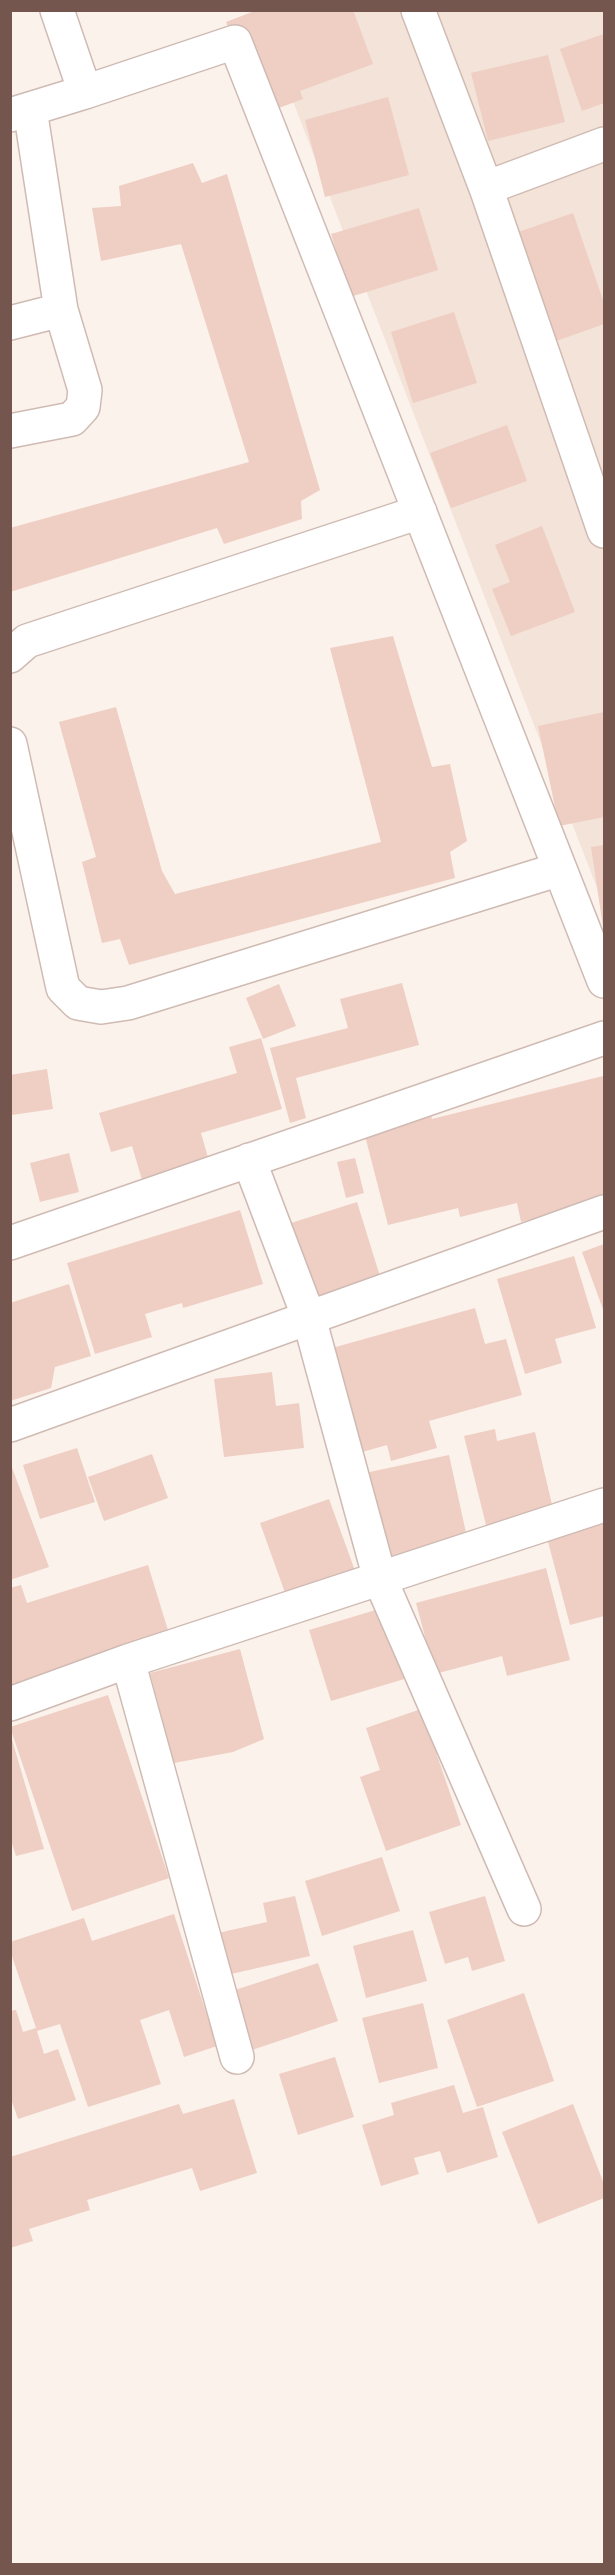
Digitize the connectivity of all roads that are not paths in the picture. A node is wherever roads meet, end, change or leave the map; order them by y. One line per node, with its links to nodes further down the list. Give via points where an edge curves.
1 (57, 10): 3 (street)
2 (418, 10): 6 (street)
3 (85, 92): 4 (street); 10 (street, via 235,42)
4 (20, 112): 7 (street)
5 (604, 144): 6 (street)
6 (486, 188): 11 (street)
7 (61, 309): 8 (street); 9 (street, via 85,390 83,407 72,419)
8 (10, 323)
9 (10, 431)
10 (420, 512): 12 (street, via 27,641); 14 (street)
11 (604, 531)
12 (10, 656)
13 (10, 744): 14 (street, via 63,988 78,1003 101,1007 128,1003)
14 (560, 869): 15 (street)
15 (604, 981)
16 (604, 1038): 17 (street)
17 (249, 1160): 19 (street); 20 (street)
18 (604, 1212): 20 (street)
19 (10, 1242)
20 (309, 1318): 21 (street); 23 (street)
21 (10, 1425)
22 (604, 1505): 23 (street)
23 (380, 1579): 24 (street); 26 (street)
24 (128, 1661): 25 (street); 27 (street)
25 (10, 1704)
26 (524, 1909)
27 (237, 2057)

